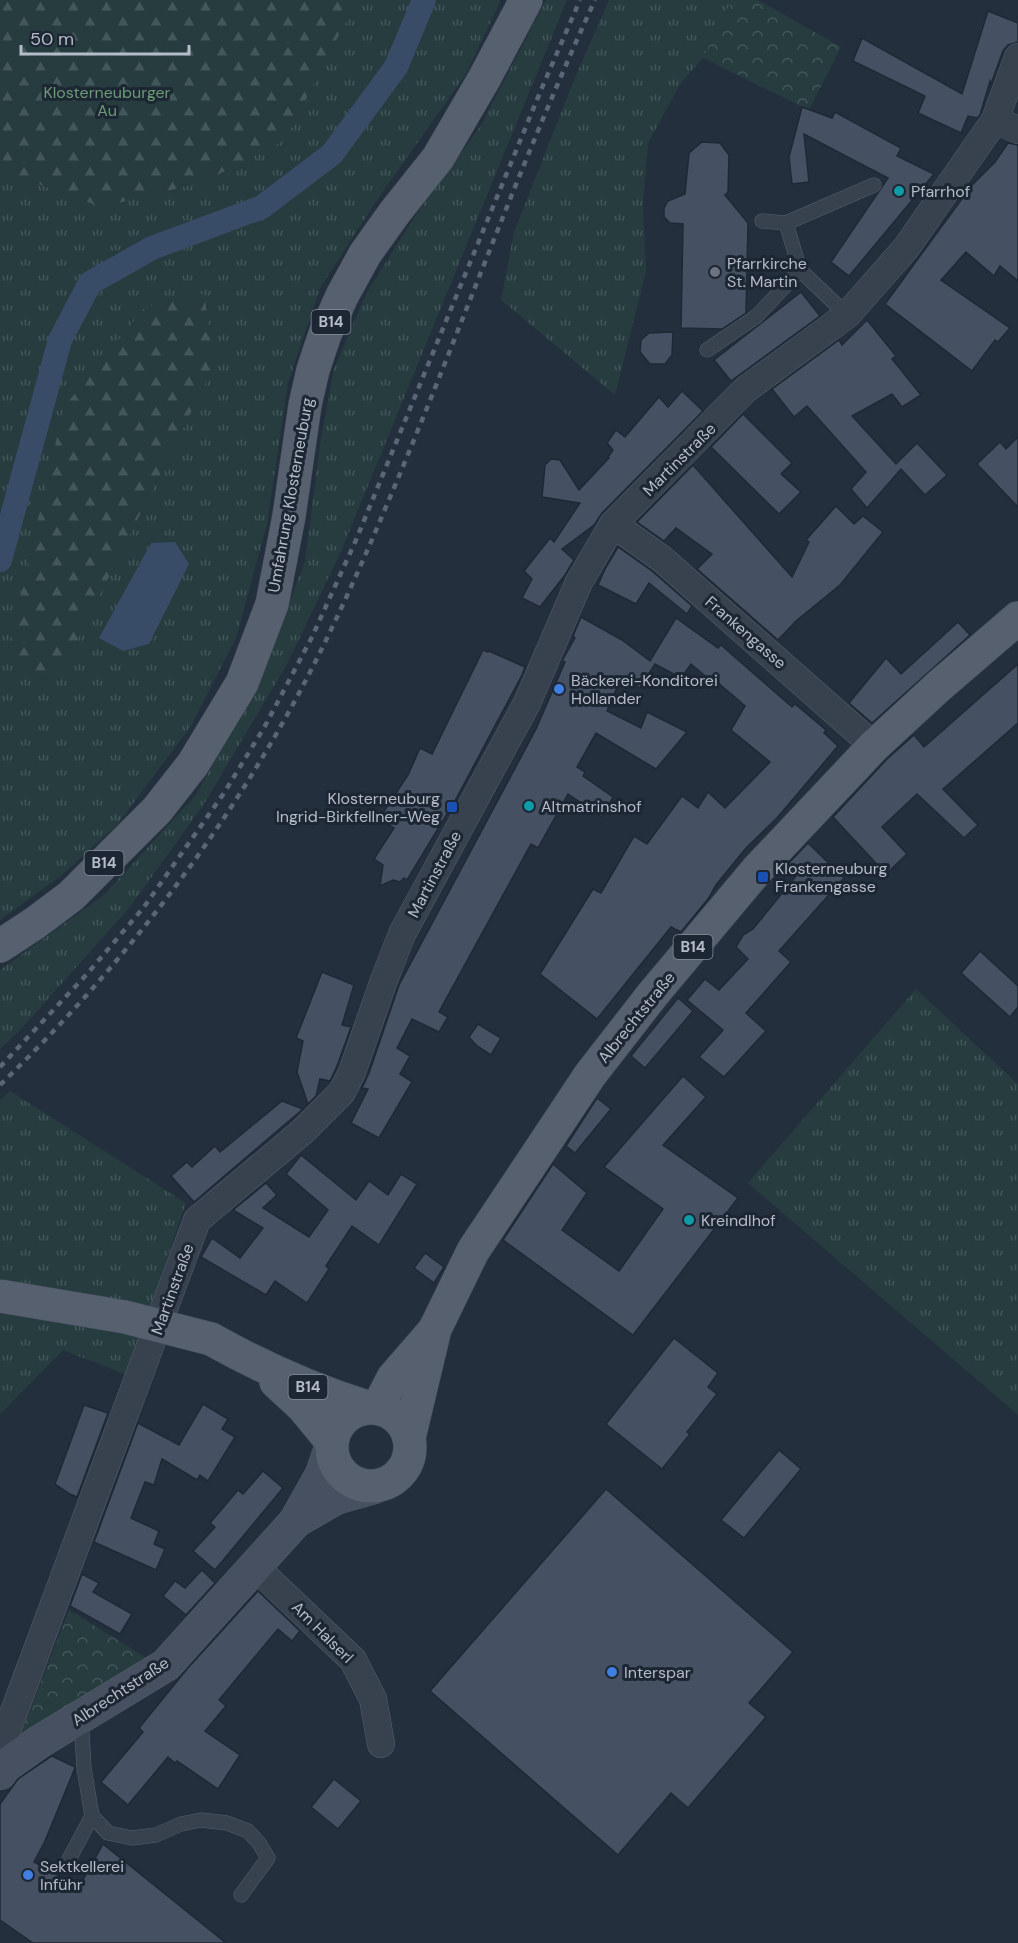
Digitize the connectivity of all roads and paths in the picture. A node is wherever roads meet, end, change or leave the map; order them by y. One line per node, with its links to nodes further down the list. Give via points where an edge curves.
1 (526, 0): 13 (main road, Umfahrung Klosterneuburg / B14, via 438,158 365,254 325,334 305,405 272,604 242,683 193,764 157,810 71,896)
2 (1018, 57): 3 (street, Martinstraße)
3 (1006, 125): 8 (street, Martinstraße)
4 (874, 185): 6 (lane)
5 (762, 221): 6 (lane)
6 (786, 223): 7 (lane)
7 (800, 270): 8 (lane); 9 (lane, via 757,316)
8 (847, 315): 10 (street, Martinstraße, via 746,389)
9 (707, 350)
10 (613, 524): 12 (street, Frankengasse, via 662,559); 25 (street, Martinstraße, via 579,582 527,703 402,933 342,1092 302,1132 197,1220 6,1733)
11 (1018, 618): 12 (main road, Albrechtstraße / B14)
12 (874, 746): 15 (main road, Albrechtstraße / B14, via 757,870 590,1075 473,1251)
13 (0, 946)
14 (0, 1296): 16 (main road, B14, bridge, via 125,1317 211,1339)
15 (435, 1329): 17 (main road, Albrechtstraße / B14); 18 (main road, Albrechtstraße / B14)
16 (254, 1363): 17 (main road, B14, via 320,1392); 19 (main road, B14, via 303,1407)
17 (371, 1407): 18 (main road, B14, via 397,1418); 19 (main road, B14, via 345,1417 337,1426)
18 (409, 1438): 20 (main road, B14, via 411,1446 401,1473)
19 (331, 1445): 20 (main road, B14, via 334,1462 345,1477 357,1484); 21 (main road, Albrechtstraße, via 322,1474)
20 (375, 1486): 21 (main road, Albrechtstraße, via 336,1498)
21 (295, 1522): 22 (main road, Albrechtstraße)
22 (255, 1567): 23 (main road, Albrechtstraße, via 166,1665); 24 (street, Am Halserl, via 353,1660 373,1699)
23 (81, 1717): 25 (main road, Albrechtstraße); 26 (lane)
24 (381, 1744)
25 (2, 1770)
26 (92, 1816): 27 (lane); 28 (lane, via 108,1833 132,1838 156,1835 201,1820 227,1823 248,1832 268,1858)
27 (67, 1863)
28 (241, 1895)

